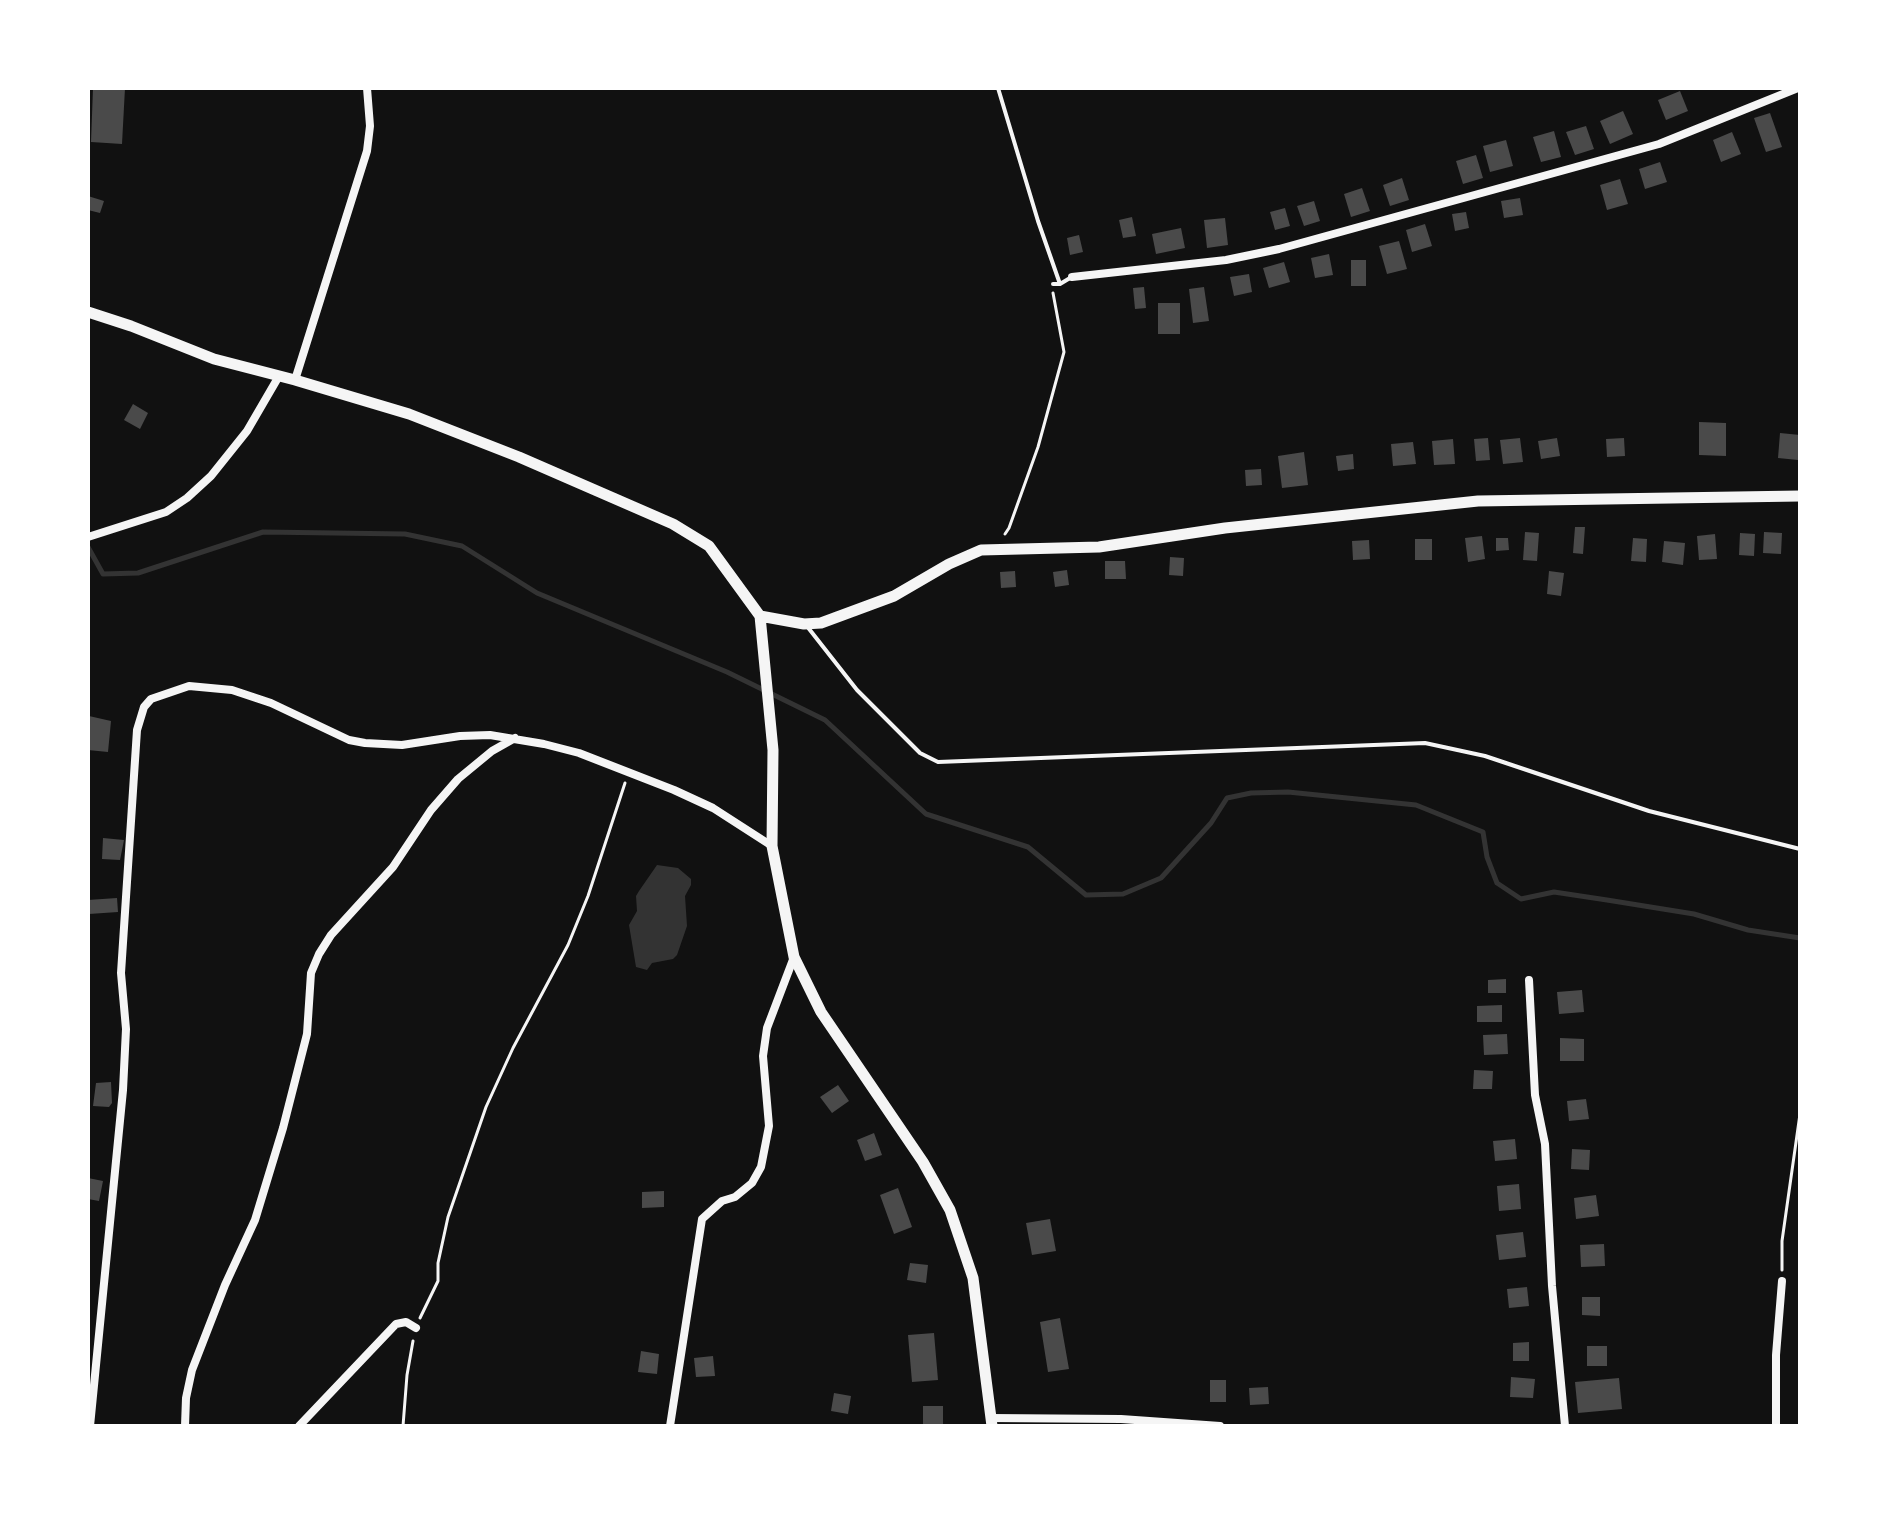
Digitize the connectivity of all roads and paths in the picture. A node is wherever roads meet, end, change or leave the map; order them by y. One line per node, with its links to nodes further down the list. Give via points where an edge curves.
1 (367, 88): 9 (street, via 367,151)
2 (998, 88): 6 (lane)
3 (1798, 88): 4 (street, via 1659,144 1279,249)
4 (1072, 277): 6 (lane)
5 (1053, 284): 6 (lane); 12 (path, via 1064,352 1009,528)
6 (1060, 284)
7 (88, 312): 8 (street, via 214,359)
8 (279, 376): 9 (street); 11 (street, via 247,431 187,498 166,512)
9 (295, 380): 13 (street, via 409,414 673,524 709,546)
10 (1800, 496): 12 (street, via 1478,501 1099,547)
11 (91, 537)
12 (992, 550): 14 (street, via 949,564 894,596 851,613)
13 (760, 616): 14 (street); 17 (street, via 773,750)
14 (804, 624): 18 (lane, via 857,690 920,753 938,762 1425,743 1485,756 1649,811)
15 (516, 738): 16 (street); 25 (street, via 365,743 253,696 214,687 176,688 144,707 137,730 121,973 126,1029 123,1090); 26 (street, via 492,751 449,789 393,867 319,954 311,973 307,1034 283,1128 255,1220 192,1370)
16 (629, 772): 17 (street, via 713,808); 23 (path, via 568,945 486,1107 448,1217 438,1281)
17 (772, 846): 19 (street)
18 (1800, 849)
19 (794, 957): 24 (street, via 821,1012 950,1210 973,1278); 29 (street, via 767,1028 763,1056 769,1126 761,1167 752,1183 702,1219)
20 (1529, 980): 31 (street)
21 (1800, 1114): 22 (path, via 1782,1241)
22 (1782, 1281): 32 (street)
23 (416, 1328): 27 (street, via 396,1324); 28 (path)
24 (992, 1422): 30 (street, via 1121,1419)
25 (90, 1426)
26 (185, 1426)
27 (299, 1426)
28 (403, 1426)
29 (670, 1426)
30 (1220, 1426)
31 (1565, 1426)
32 (1776, 1426)

